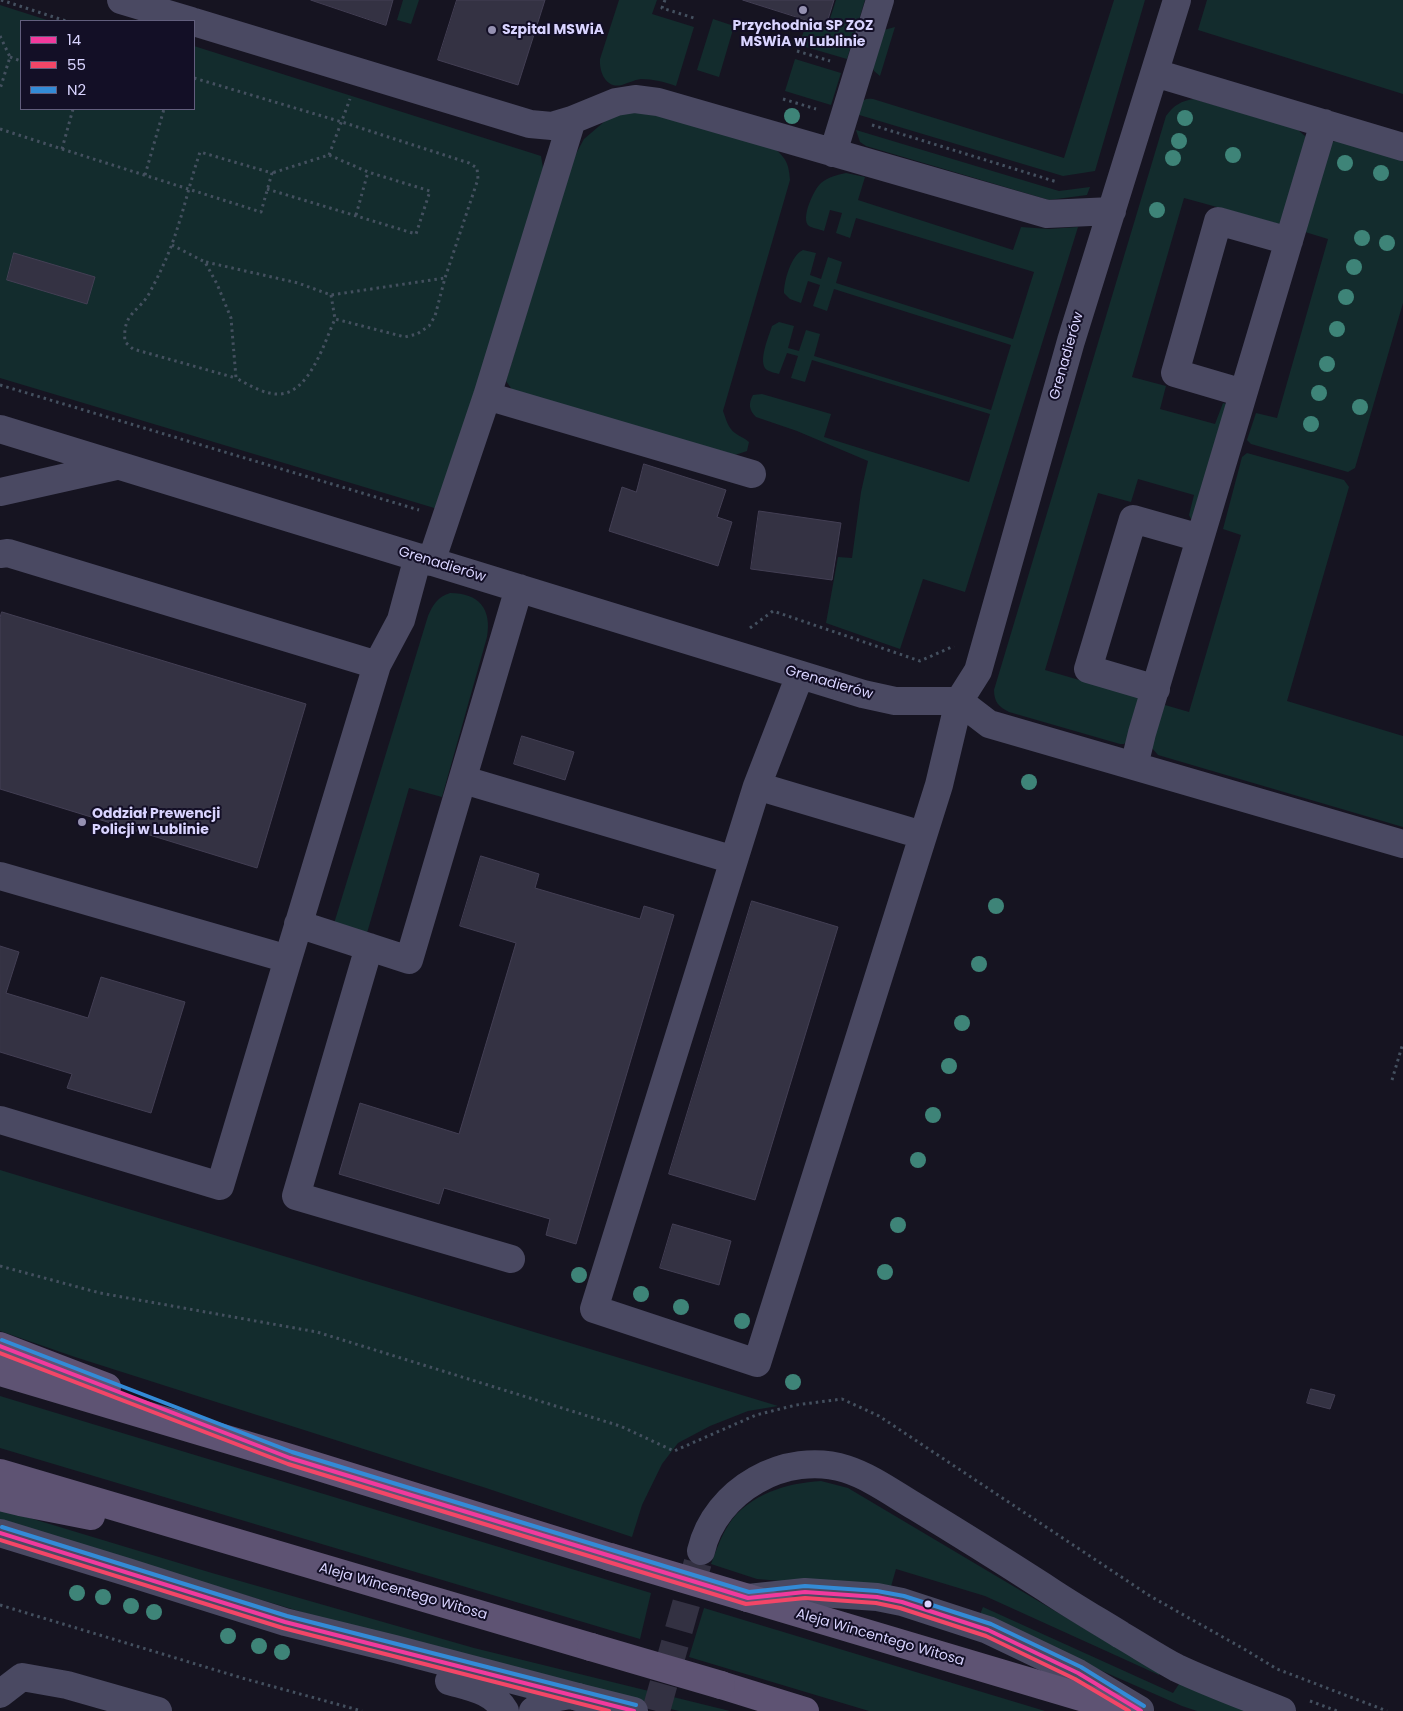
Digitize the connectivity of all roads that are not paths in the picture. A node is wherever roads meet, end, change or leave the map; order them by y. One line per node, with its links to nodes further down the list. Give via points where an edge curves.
1 (121, 0): 4 (street)
2 (880, 0): 10 (street)
3 (1178, 0): 6 (street, Grenadierów)
4 (186, 20)
5 (195, 23): 7 (street, via 530,124 552,126)
6 (1155, 73): 8 (street); 11 (street, Grenadierów)
7 (572, 120): 10 (street, via 616,102 635,99 658,102); 14 (street)
8 (1324, 123): 9 (street); 12 (street)
9 (1403, 147)
10 (833, 153): 11 (street, via 1047,214)
11 (1112, 211): 26 (street, Grenadierów, via 1071,341 978,672)
12 (1289, 241): 13 (street); 13 (street, via 1218,221 1175,373)
13 (1244, 393): 19 (street)
14 (487, 396): 17 (street); 21 (street)
15 (0, 429): 16 (street, Grenadierów)
16 (118, 466): 18 (street); 21 (street, Grenadierów)
17 (752, 474)
18 (0, 492)
19 (1200, 538): 25 (street); 25 (street, via 1133,519 1088,669)
20 (0, 554): 23 (street, via 8,553)
21 (425, 560): 22 (street, Grenadierów); 23 (street, via 401,620)
22 (519, 588): 24 (street, Grenadierów); 28 (street)
23 (376, 665): 34 (street)
24 (800, 675): 26 (street, Grenadierów, via 895,701); 29 (street)
25 (1156, 689): 27 (street)
26 (959, 701): 27 (street, via 989,724); 30 (street)
27 (1134, 766): 31 (street)
28 (464, 780): 32 (street); 35 (street, via 410,960)
29 (757, 786): 30 (street); 32 (street)
30 (922, 835): 32 (street, via 757,1363 594,1309)
31 (1403, 844)
32 (734, 860)
33 (0, 876): 36 (street)
34 (298, 924): 35 (street); 36 (street)
35 (369, 947): 38 (street, via 296,1196)
36 (288, 960): 37 (street, via 220,1186)
37 (0, 1120)
38 (511, 1259)
39 (0, 1346): 41 (main road)
40 (0, 1372): 41 (main road, Aleja Wincentego Witosa)
41 (290, 1458): 47 (main road, Aleja Wincentego Witosa, bridge)
42 (0, 1473): 45 (main road, Aleja Wincentego Witosa)
43 (0, 1496): 45 (main road)
44 (0, 1534): 48 (street)
45 (243, 1546): 55 (main road, Aleja Wincentego Witosa, bridge)
46 (701, 1551): 58 (street, via 707,1531 725,1505 741,1490 769,1473 809,1464 846,1469 988,1550 1066,1602 1176,1667)
47 (748, 1598): 56 (main road, Aleja Wincentego Witosa); 57 (street, via 805,1592 902,1602 988,1630 1078,1672)
48 (285, 1622): 50 (street); 52 (street, via 389,1664 481,1690 499,1702)
49 (0, 1694): 51 (street, via 22,1677 67,1685)
50 (574, 1696): 53 (street, via 548,1699); 54 (street, bridge)
51 (158, 1711)
52 (505, 1711)
53 (533, 1711)
54 (634, 1711)
55 (806, 1711)
56 (1128, 1711)
57 (1141, 1711)
58 (1282, 1711)

